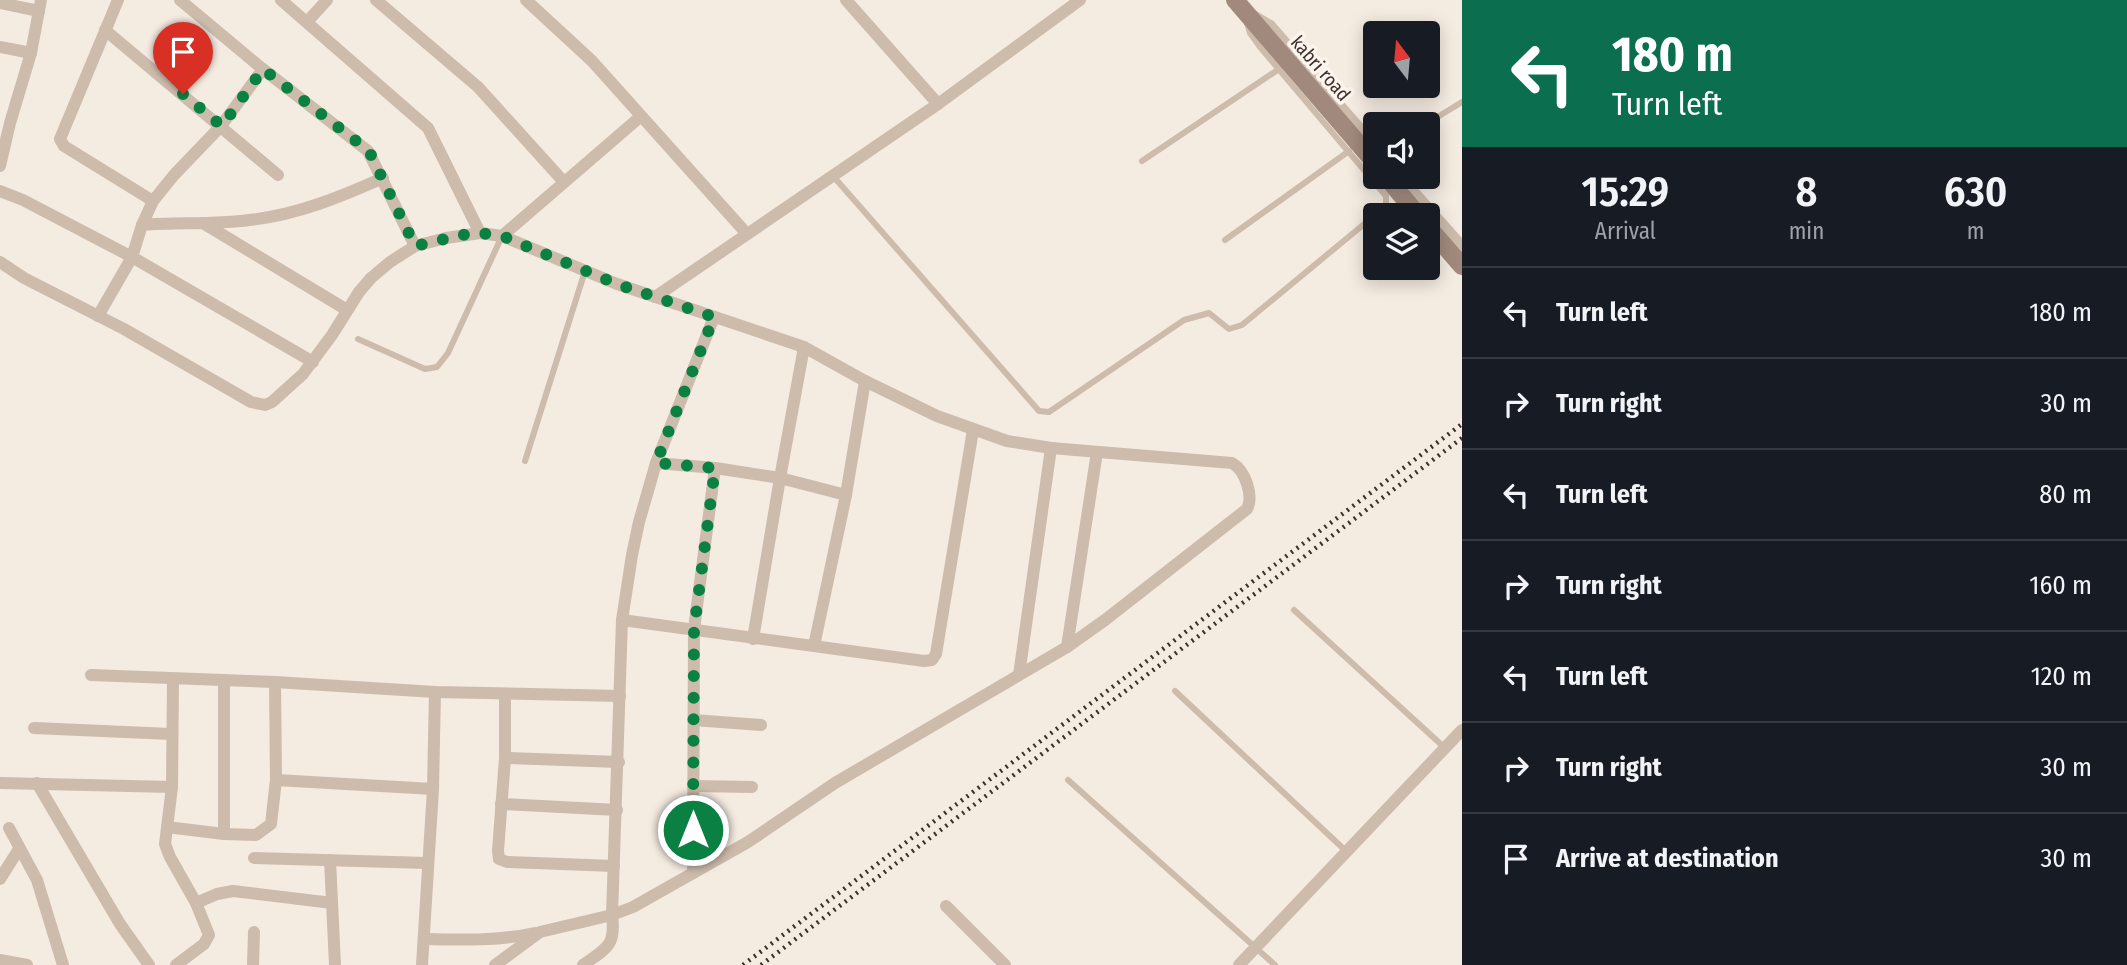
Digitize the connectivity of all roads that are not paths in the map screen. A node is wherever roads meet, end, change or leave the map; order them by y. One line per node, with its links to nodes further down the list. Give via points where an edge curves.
1 (118, 0): 13 (street)
2 (180, 0): 16 (street)
3 (281, 0): 12 (street)
4 (327, 0): 12 (street)
5 (376, 0): 32 (street, via 478,87)
6 (526, 0): 21 (street, via 592,61)
7 (846, 0): 19 (street)
8 (1080, 0): 19 (street)
9 (0, 4): 11 (street)
10 (1239, 5): 17 (lane, via 1253,39); 24 (street, via 1270,26); 25 (street, kabri road)
11 (40, 6): 15 (street)
12 (307, 22): 40 (street, via 428,128)
13 (105, 30): 23 (street); 36 (street, via 61,142)
14 (0, 47): 15 (street)
15 (31, 53): 22 (street)
16 (263, 69): 23 (street); 31 (street, via 363,145)
17 (1279, 69): 26 (lane); 27 (lane)
18 (1462, 102): 20 (lane)
19 (938, 104): 30 (street)
20 (1440, 115)
21 (640, 117): 32 (street); 41 (street)
22 (5, 122): 28 (street)
23 (222, 126): 29 (street); 36 (street)
24 (1363, 133)
25 (1363, 149)
26 (1349, 151): 30 (lane, via 1385,196 1386,206 1242,325 1229,329 1209,313 1184,320 1044,413); 43 (lane)
27 (1142, 161)
28 (0, 166)
29 (278, 175)
30 (832, 175): 41 (street)
31 (383, 178): 38 (street, via 307,209 252,220); 45 (street)
32 (563, 181): 42 (street)
33 (1396, 189): 37 (street)
34 (1411, 189): 46 (street)
35 (0, 191): 47 (street)
36 (153, 201): 39 (street)
37 (1408, 203)
38 (203, 223): 39 (street); 52 (street)
39 (142, 225): 47 (street)
40 (480, 233): 42 (street); 45 (street)
41 (747, 233): 51 (street)
42 (502, 236): 50 (street); 55 (lane, via 437,367 425,369)
43 (1225, 240)
44 (1440, 241): 49 (street)
45 (415, 246): 52 (street, via 371,278)
46 (1462, 247)
47 (132, 257): 53 (street); 57 (street)
48 (0, 262): 53 (street)
49 (1462, 266)
50 (585, 271): 51 (street); 62 (lane)
51 (655, 297): 54 (street)
52 (347, 310): 57 (street)
53 (98, 316): 57 (street, via 256,404 272,402)
54 (714, 317): 56 (street); 63 (street)
55 (358, 339)
56 (804, 348): 58 (street); 65 (street)
57 (313, 362)
58 (864, 381): 59 (street); 66 (street)
59 (973, 430): 60 (street); 71 (street, via 934,657 924,661)
60 (1051, 448): 61 (street); 74 (street)
61 (1097, 452): 72 (street); 72 (street, via 1231,463 1242,474 1250,501 1243,513)
62 (525, 461)
63 (656, 463): 64 (street); 68 (street, via 639,522)
64 (715, 468): 65 (street); 69 (street)
65 (780, 478): 66 (street); 70 (street)
66 (846, 495): 71 (street)
67 (1294, 610): 87 (lane)
68 (622, 620): 69 (street); 81 (street)
69 (694, 629): 70 (street); 82 (street)
70 (753, 639): 71 (street)
71 (814, 646)
72 (1067, 647): 74 (street)
73 (90, 675): 75 (street)
74 (1019, 675): 109 (street)
75 (173, 679): 76 (street); 86 (street)
76 (224, 681): 77 (street); 102 (street)
77 (275, 682): 79 (street); 90 (street)
78 (1175, 691): 104 (lane)
79 (435, 692): 80 (street); 97 (street)
80 (505, 694): 81 (street); 88 (street)
81 (620, 696): 89 (street)
82 (693, 720): 83 (street); 94 (street)
83 (761, 725)
84 (34, 728): 86 (street)
85 (1462, 730): 87 (street)
86 (171, 734): 95 (street)
87 (1445, 748): 104 (street)
88 (505, 758): 89 (street); 98 (street)
89 (618, 762): 99 (street)
90 (276, 780): 97 (street); 102 (street, via 273,818 266,829 257,835)
91 (1068, 780): 118 (lane)
92 (0, 783): 93 (street)
93 (37, 783): 95 (street); 122 (street)
94 (693, 786): 96 (street); 109 (street)
95 (172, 787): 100 (street)
96 (752, 788)
97 (433, 789): 107 (street)
98 (501, 804): 99 (street); 108 (street, via 499,859)
99 (617, 810): 108 (street)
100 (167, 827): 102 (street); 111 (street, via 167,851)
101 (9, 828): 103 (street)
102 (224, 834)
103 (19, 849): 110 (street); 121 (street, via 43,893)
104 (1347, 852): 118 (street)
105 (254, 858): 106 (street)
106 (331, 860): 107 (street); 112 (street)
107 (427, 863): 117 (street)
108 (614, 866): 114 (street)
109 (693, 873): 114 (street)
110 (0, 879)
111 (196, 903): 112 (street, via 233,891); 123 (street, via 209,935)
112 (332, 903): 125 (street)
113 (946, 906): 129 (street)
114 (612, 915): 116 (street); 128 (street, via 612,942)
115 (254, 932): 124 (street)
116 (540, 932): 117 (street, via 514,938); 127 (street)
117 (424, 939): 126 (street)
118 (1256, 947): 130 (street); 131 (lane)
119 (0, 960): 120 (street)
120 (27, 965)
121 (64, 965)
122 (149, 965)
123 (176, 965)
124 (253, 965)
125 (335, 965)
126 (422, 965)
127 (495, 965)
128 (583, 965)
129 (1005, 965)
130 (1239, 965)
131 (1275, 965)

